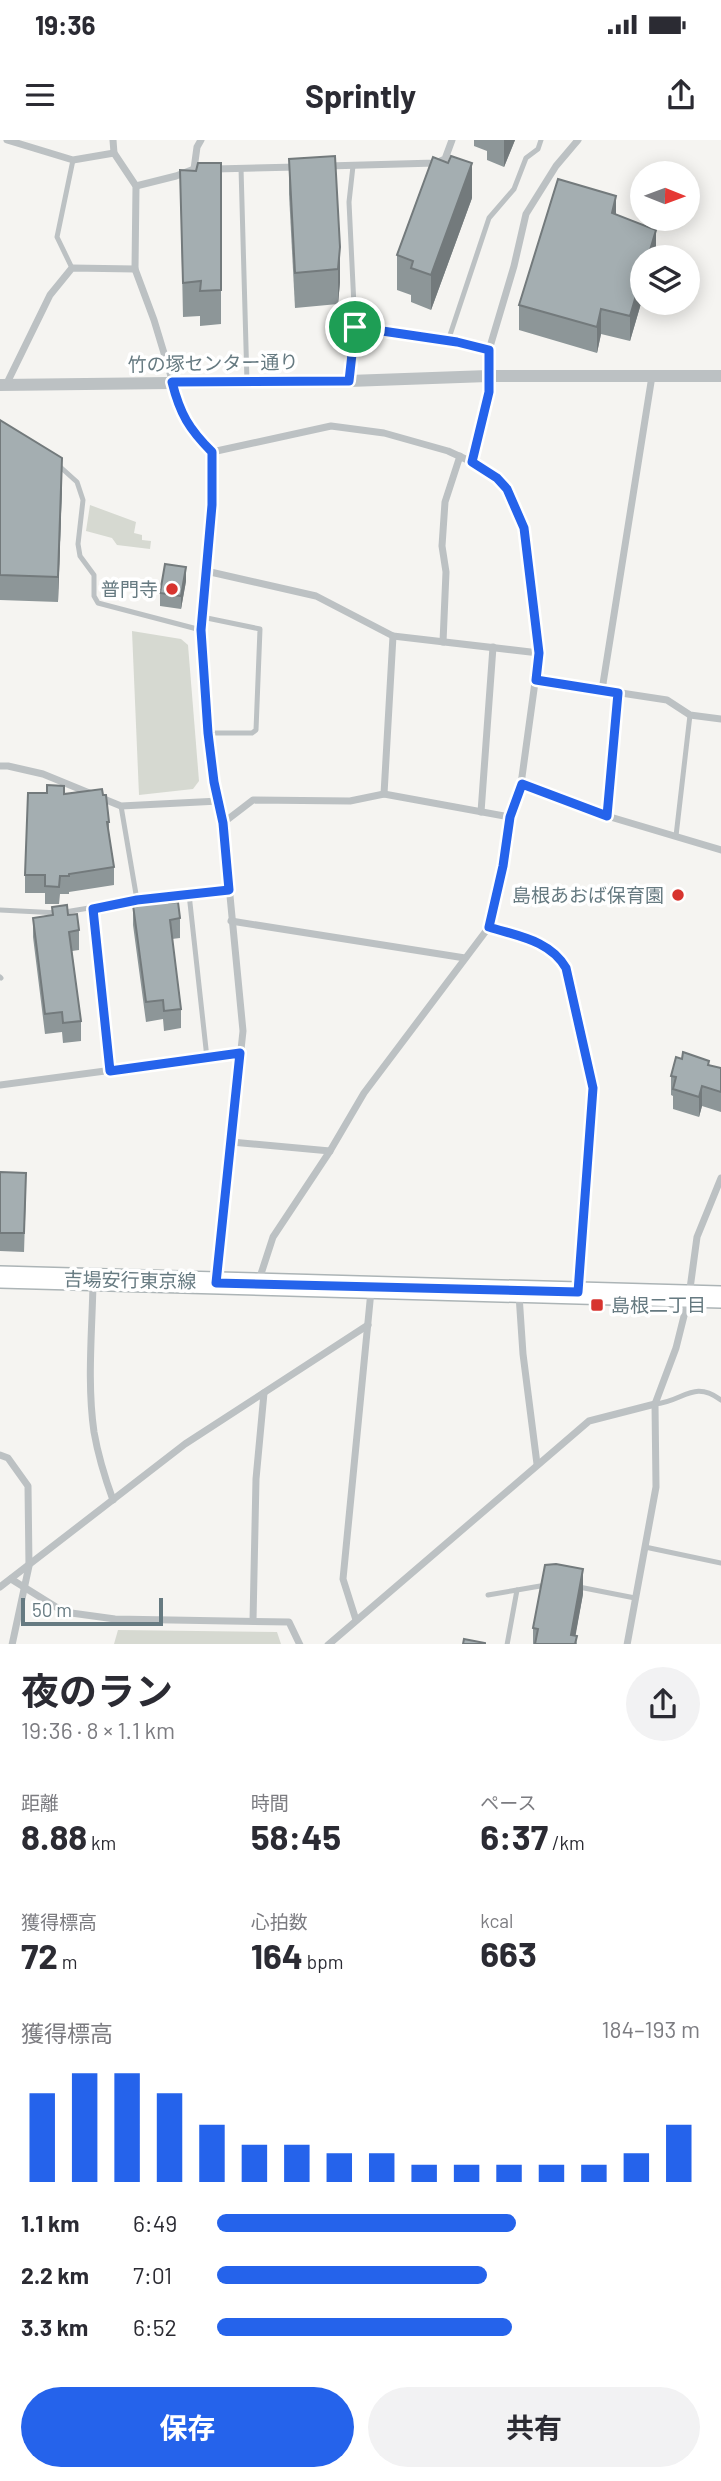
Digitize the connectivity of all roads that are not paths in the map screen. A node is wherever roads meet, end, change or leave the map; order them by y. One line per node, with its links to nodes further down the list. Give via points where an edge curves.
1 (7, 140): 8 (street)
2 (113, 140): 7 (street)
3 (201, 140): 13 (street)
4 (452, 140): 9 (street, via 445,159 436,163)
5 (541, 140): 18 (lane, via 526,158 514,189 489,218)
6 (578, 140): 19 (street, via 526,214)
7 (114, 153): 8 (street); 14 (street)
8 (73, 160): 15 (lane, via 57,237)
9 (353, 166): 11 (street); 17 (lane, via 349,202)
10 (301, 167): 12 (street)
11 (314, 167)
12 (240, 168): 13 (street); 25 (lane)
13 (194, 169): 14 (street)
14 (136, 186): 16 (street)
15 (72, 268): 16 (street); 26 (street, via 50,295)
16 (135, 269): 24 (street)
17 (355, 327): 18 (lane); 23 (lane)
18 (448, 341): 19 (lane)
19 (489, 350): 20 (street)
20 (488, 376): 21 (street, 竹の塚センター通り); 23 (street, 竹の塚センター通り); 30 (street, via 489,392)
21 (652, 376): 22 (street, 竹の塚センター通り); 39 (street)
22 (721, 376)
23 (349, 381): 25 (street, 竹の塚センター通り)
24 (172, 382): 25 (street, 竹の塚センター通り); 26 (street, 竹の塚センター通り); 27 (street, via 190,429)
25 (247, 382)
26 (3, 385)
27 (212, 452): 28 (street, via 331,426 384,433); 31 (street)
28 (460, 456): 30 (street); 35 (street, via 445,502)
29 (53, 460): 33 (lane, via 78,482 83,500 78,544 80,556 94,575 98,603)
30 (472, 462): 37 (street, via 507,489 524,528)
31 (206, 571): 32 (street); 34 (street, via 316,596)
32 (202, 617): 33 (street); 43 (lane, via 260,629 256,730)
33 (201, 630): 43 (street)
34 (393, 636): 35 (street); 46 (street)
35 (443, 642): 36 (street)
36 (493, 648): 37 (street); 49 (street)
37 (539, 653): 38 (street)
38 (536, 680): 39 (street); 45 (street)
39 (602, 690): 40 (street)
40 (618, 693): 41 (street, via 667,700); 50 (lane)
41 (690, 715): 42 (street); 53 (lane)
42 (721, 719)
43 (208, 733): 47 (street)
44 (0, 766): 48 (street, via 43,774)
45 (522, 784): 50 (street); 51 (street)
46 (384, 794): 49 (street); 52 (street, via 350,801 253,800)
47 (219, 801): 48 (street); 52 (street)
48 (121, 806): 57 (lane)
49 (481, 812): 51 (street)
50 (607, 816): 53 (street)
51 (510, 817): 61 (street)
52 (223, 823): 55 (street)
53 (676, 836): 54 (street)
54 (721, 850)
55 (229, 890): 56 (lane); 60 (street)
56 (189, 894): 57 (lane); 64 (lane)
57 (137, 900): 58 (lane)
58 (93, 909): 59 (lane, via 59,913); 65 (lane)
59 (0, 910)
60 (232, 921): 62 (street); 63 (street, via 243,1031)
61 (489, 927): 62 (street); 76 (street, via 537,942 566,968 593,1088)
62 (465, 958): 68 (street, via 364,1093)
63 (240, 1053): 64 (street); 67 (street)
64 (207, 1058): 65 (street)
65 (110, 1071): 66 (street)
66 (0, 1085)
67 (231, 1142): 68 (street); 72 (street)
68 (330, 1151): 73 (street, via 273,1237)
69 (721, 1178): 77 (street, via 697,1237)
70 (0, 1277): 71 (main road, 吉場安行東京線)
71 (93, 1280): 72 (main road, 吉場安行東京線); 85 (street, via 94,1431)
72 (216, 1283): 73 (main road, 吉場安行東京線)
73 (257, 1284): 74 (main road, 吉場安行東京線)
74 (371, 1287): 75 (main road, 吉場安行東京線); 79 (street)
75 (519, 1290): 76 (main road, 吉場安行東京線); 84 (street)
76 (578, 1292): 77 (main road, 吉場安行東京線)
77 (689, 1296): 78 (main road, 吉場安行東京線); 82 (street)
78 (721, 1297)
79 (368, 1325): 80 (street); 97 (street, via 343,1579)
80 (264, 1393): 85 (street, via 185,1444); 98 (street, via 256,1479)
81 (721, 1400): 82 (lane, via 702,1390)
82 (655, 1404): 84 (street, via 589,1421); 86 (street, via 656,1487)
83 (0, 1455): 88 (street, via 8,1458 28,1486)
84 (537, 1464): 97 (street)
85 (113, 1500): 88 (street)
86 (645, 1547): 87 (lane); 96 (street)
87 (721, 1563)
88 (29, 1566): 89 (street); 93 (street)
89 (11, 1579): 92 (street); 93 (street)
90 (550, 1585): 94 (lane)
91 (573, 1586): 96 (lane)
92 (0, 1587)
93 (24, 1588): 98 (street, via 64,1612 115,1619); 99 (street)
94 (517, 1590): 95 (lane); 102 (lane)
95 (488, 1595)
96 (635, 1598): 103 (street)
97 (356, 1620): 101 (street)
98 (253, 1621): 100 (street, via 289,1622)
99 (12, 1644)
100 (300, 1644)
101 (328, 1644)
102 (507, 1644)
103 (627, 1644)

